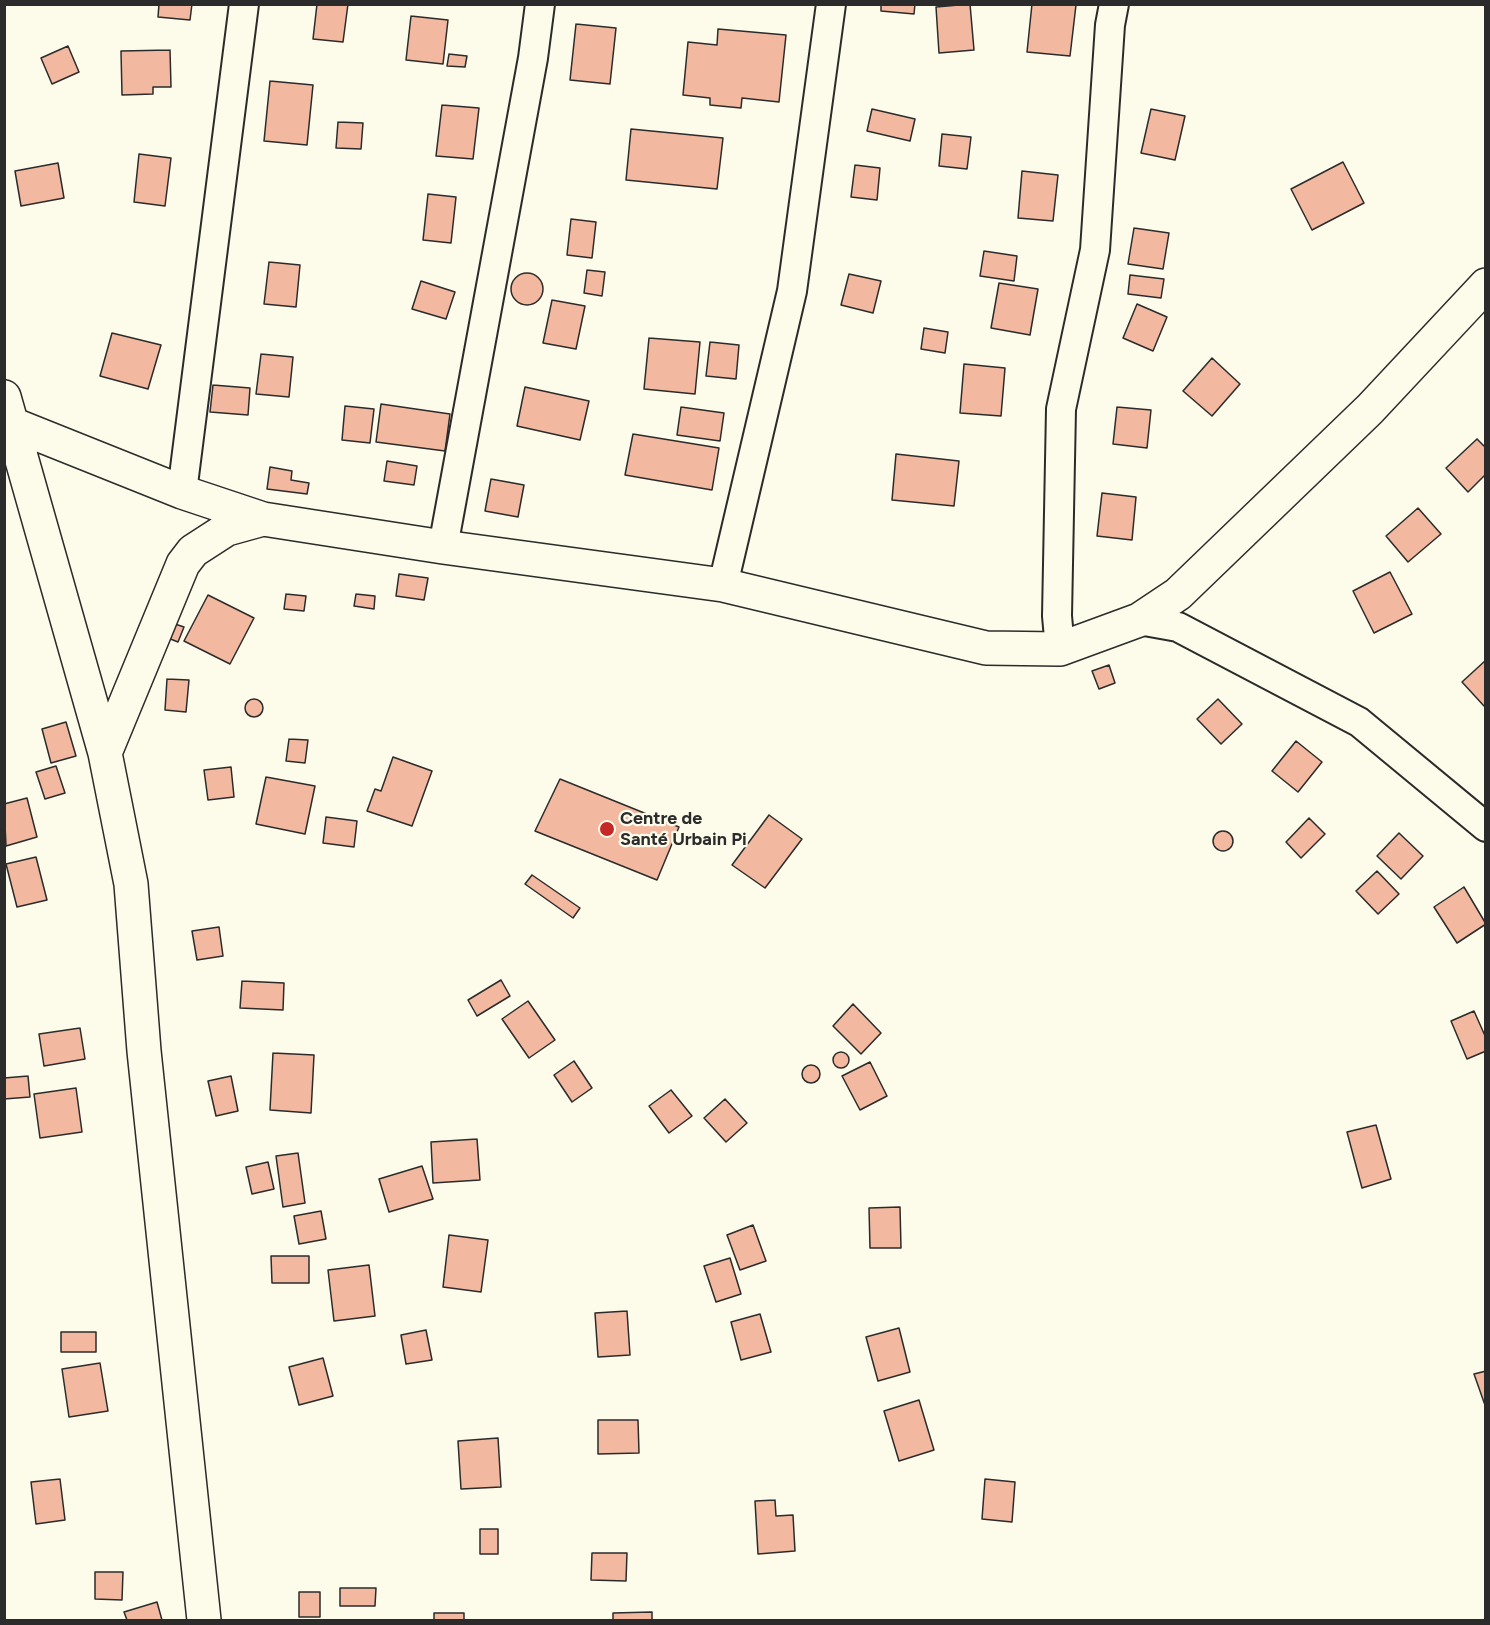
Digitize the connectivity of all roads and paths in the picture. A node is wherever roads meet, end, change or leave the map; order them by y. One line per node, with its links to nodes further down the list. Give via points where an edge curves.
1 (244, 4): 7 (street)
2 (540, 4): 9 (street)
3 (831, 4): 10 (street, via 792,291)
4 (1114, 4): 12 (street, via 1095,250 1060,409)
5 (1485, 285): 11 (main road, via 1370,409 1178,594)
6 (8, 410): 7 (main road); 13 (main road)
7 (182, 492): 8 (main road)
8 (263, 519): 9 (main road); 13 (main road, via 227,529 193,551 183,564)
9 (443, 547): 10 (main road)
10 (723, 585): 12 (main road, via 986,648)
11 (1139, 620): 12 (main road); 14 (street, via 1178,627 1359,722)
12 (1060, 649)
13 (105, 753): 15 (main road, via 130,885)
14 (1485, 827)
15 (204, 1620)

